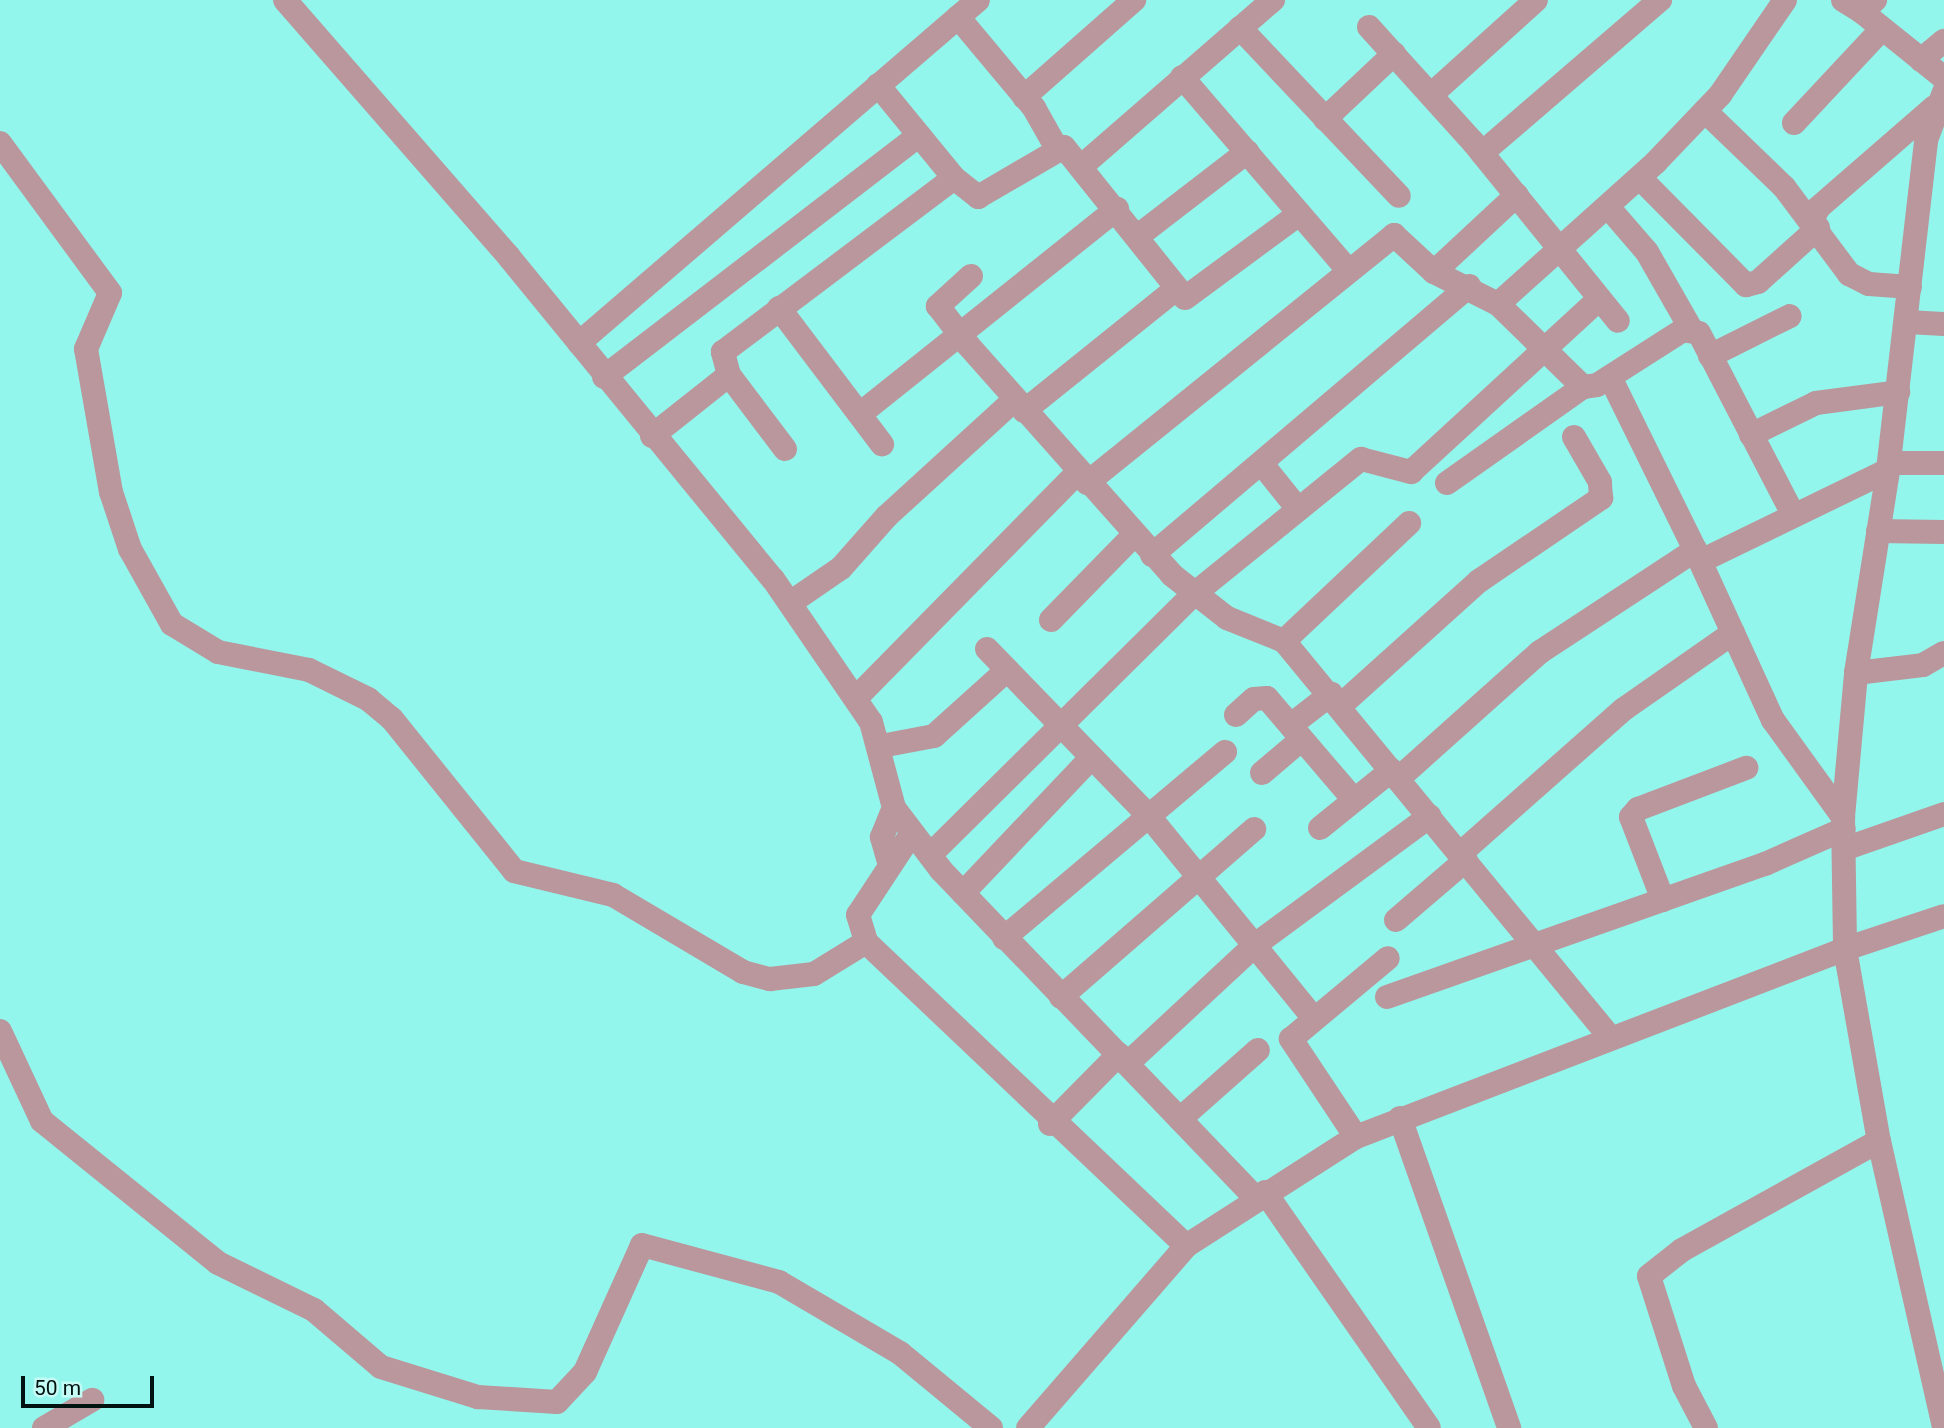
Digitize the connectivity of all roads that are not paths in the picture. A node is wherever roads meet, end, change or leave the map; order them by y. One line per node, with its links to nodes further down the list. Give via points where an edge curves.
1 (285, 0): 56 (street)
2 (978, 0): 9 (street)
3 (1134, 0): 20 (street)
4 (1273, 0): 11 (street)
5 (1536, 0): 19 (street)
6 (1660, 0): 29 (street)
7 (1785, 0): 22 (street)
8 (1860, 4): 12 (street)
9 (958, 17): 18 (street); 20 (street)
10 (1369, 26): 14 (street)
11 (1240, 28): 16 (street); 23 (street)
12 (1882, 29): 15 (street); 24 (street)
13 (1944, 41): 15 (street)
14 (1394, 54): 19 (street); 23 (street)
15 (1921, 60): 17 (street)
16 (1182, 77): 28 (street); 30 (street)
17 (1944, 78)
18 (878, 85): 25 (street); 56 (street)
19 (1432, 94): 29 (street)
20 (1024, 97): 27 (street)
21 (1939, 99): 38 (street, via 1818,208); 45 (street)
22 (1705, 111): 32 (street); 38 (street)
23 (1325, 119): 34 (street)
24 (1794, 123)
25 (919, 135): 31 (street); 60 (street)
26 (0, 143): 122 (street, via 110,293 86,349 111,492 130,549 172,624 218,652 309,670 368,699 392,719 514,870 612,895 743,972 770,979 814,974)
27 (1056, 147): 30 (street); 31 (street, via 978,197)
28 (1247, 152): 37 (street); 39 (street)
29 (1482, 153): 33 (street)
30 (1083, 165): 36 (street)
31 (954, 178): 49 (street)
32 (1640, 178): 35 (street); 38 (street, via 1746,285 1758,282)
33 (1517, 195): 40 (street); 42 (street)
34 (1399, 196)
35 (1609, 208): 40 (street); 54 (street, via 1647,252)
36 (1117, 209): 39 (street); 55 (street)
37 (1298, 214): 41 (street); 46 (street, via 1194,298)
38 (1815, 224): 45 (street, via 1860,281)
39 (1138, 236): 46 (street)
40 (1561, 251): 47 (street); 48 (street)
41 (1346, 268): 42 (street, via 1394,234); 74 (street)
42 (1434, 271): 44 (street)
43 (971, 276): 55 (street, via 939,306)
44 (1469, 286): 48 (street); 72 (street)
45 (1910, 287): 52 (street)
46 (1176, 289): 64 (street)
47 (1599, 299): 51 (street); 57 (street)
48 (1498, 304): 57 (street)
49 (779, 308): 59 (street, via 723,352); 65 (street)
50 (1790, 316): 58 (street)
51 (1618, 321)
52 (1907, 322): 53 (street); 63 (street)
53 (1944, 324)
54 (1691, 329): 58 (street); 61 (street)
55 (957, 332): 64 (street); 65 (street)
56 (579, 343): 60 (street)
57 (1544, 350): 62 (street); 76 (street, via 1411,472 1361,459)
58 (1710, 356): 66 (street)
59 (729, 375): 67 (street); 70 (street)
60 (604, 377): 67 (street)
61 (1610, 377): 62 (street); 83 (street)
62 (1584, 387): 75 (street)
63 (1898, 392): 66 (street, via 1816,402); 73 (street)
64 (1019, 405): 74 (street); 85 (street, via 887,516 841,568)
65 (860, 414): 69 (street)
66 (1751, 435): 77 (street)
67 (652, 436): 85 (street)
68 (1574, 437): 94 (street, via 1600,482 1601,498 1479,581)
69 (882, 444)
70 (786, 449)
71 (1944, 463): 73 (street)
72 (1262, 464): 76 (street); 82 (street)
73 (1888, 467): 77 (street); 79 (street)
74 (1082, 478): 81 (street); 93 (street)
75 (1447, 483)
76 (1297, 509): 84 (street)
77 (1793, 514): 83 (street)
78 (1409, 523): 88 (street)
79 (1878, 531): 80 (street); 92 (street)
80 (1944, 532)
81 (1134, 535): 82 (street); 86 (street)
82 (1152, 555): 84 (street)
83 (1698, 556): 87 (street); 103 (street, via 1540,652)
84 (1194, 594): 88 (street, via 1227,618); 96 (street)
85 (790, 603): 93 (street)
86 (1051, 620)
87 (1732, 633): 111 (street, via 1780,732); 114 (street, via 1608,722)
88 (1284, 641): 94 (street)
89 (987, 649): 91 (street)
90 (1944, 653): 92 (street, via 1923,665)
91 (1007, 670): 96 (street); 98 (street, via 934,736)
92 (1856, 673): 111 (street)
93 (856, 698): 98 (street)
94 (1335, 700): 97 (street); 103 (street)
95 (1236, 715): 97 (street, via 1260,696)
96 (1059, 724): 100 (street); 113 (street)
97 (1297, 732): 102 (street); 104 (street)
98 (881, 746): 105 (street)
99 (1225, 752): 107 (street)
100 (1092, 757): 107 (street); 117 (street)
101 (1746, 768): 118 (street, via 1638,809 1631,817)
102 (1262, 772)
103 (1395, 774): 104 (street); 108 (street)
104 (1354, 800): 110 (street)
105 (894, 808): 112 (street); 115 (street, via 882,837)
106 (1944, 814): 111 (street)
107 (1148, 815): 116 (street); 121 (street)
108 (1430, 816): 114 (street); 123 (street)
109 (1254, 828): 116 (street)
110 (1320, 828)
111 (1844, 832): 118 (street); 125 (street)
112 (912, 833): 113 (street); 115 (street)
113 (930, 855): 117 (street)
114 (1463, 857): 120 (street); 124 (street)
115 (888, 862): 122 (street, via 858,915)
116 (1197, 876): 123 (street); 127 (street)
117 (963, 893): 121 (street)
118 (1663, 900): 124 (street)
119 (1944, 916): 125 (street)
120 (1396, 920)
121 (1004, 938): 127 (street)
122 (866, 942): 136 (street)
123 (1255, 945): 129 (street); 133 (street)
124 (1538, 947): 128 (street); 131 (street)
125 (1845, 949): 131 (street); 138 (street)
126 (1388, 958): 129 (street)
127 (1061, 997): 133 (street)
128 (1387, 997)
129 (1312, 1016): 137 (street, via 1294,1032 1293,1046)
130 (0, 1031): 144 (street, via 42,1121 218,1263 314,1310 382,1367 478,1397 557,1402 585,1372 642,1245 779,1282 900,1353)
131 (1609, 1036): 134 (street)
132 (1258, 1050): 135 (street)
133 (1123, 1059): 135 (street); 136 (street)
134 (1400, 1118): 137 (street); 147 (street)
135 (1180, 1119): 139 (street)
136 (1050, 1124): 140 (street)
137 (1356, 1137): 139 (street)
138 (1879, 1141): 142 (street); 148 (street, via 1682,1250 1649,1276 1684,1386)
139 (1260, 1196): 140 (street); 146 (street)
140 (1186, 1246): 145 (street)
141 (92, 1400): 143 (street)
142 (1944, 1427)
143 (44, 1428)
144 (991, 1428)
145 (1028, 1428)
146 (1429, 1428)
147 (1509, 1428)
148 (1706, 1428)

